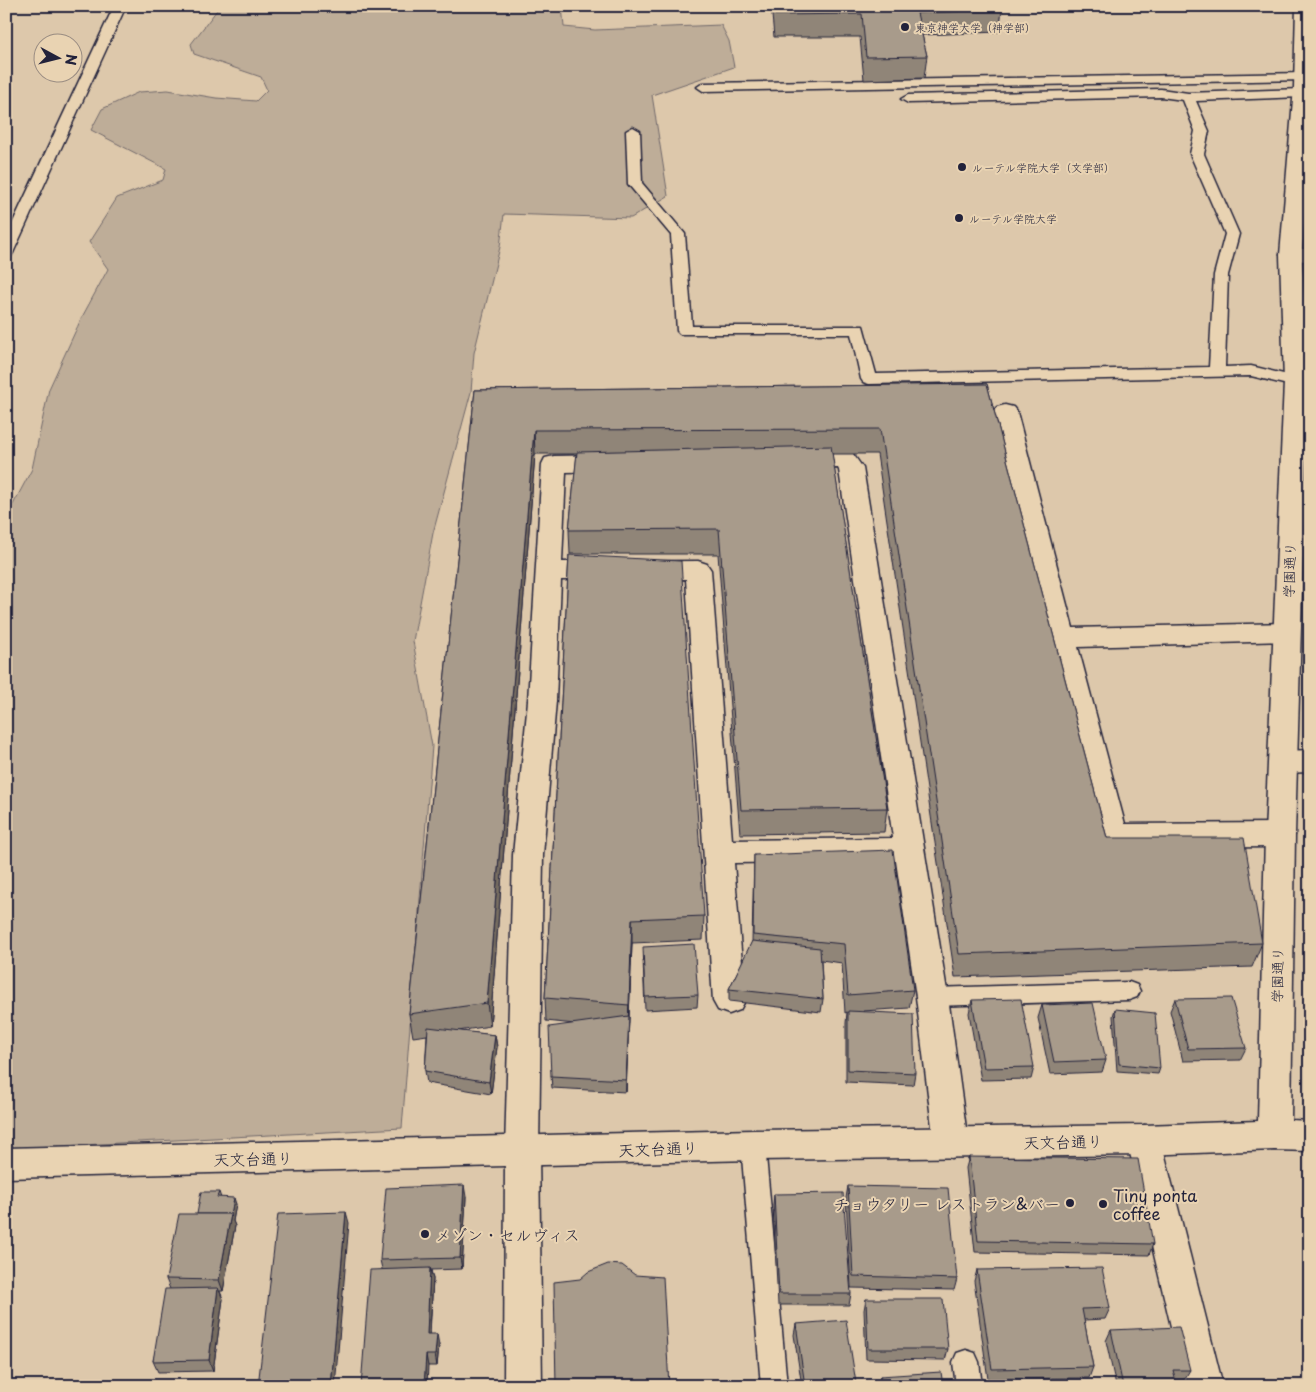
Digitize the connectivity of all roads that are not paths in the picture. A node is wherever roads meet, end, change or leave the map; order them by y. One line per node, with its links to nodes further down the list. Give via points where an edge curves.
1 (120, 6): 8 (lane)
2 (1305, 6): 3 (street, 学園通り)
3 (1304, 86): 4 (lane); 5 (lane); 9 (street, 学園通り)
4 (703, 87)
5 (1188, 97): 6 (lane, via 1161,93); 10 (lane, via 1202,131 1197,154 1232,234 1221,275)
6 (908, 99)
7 (633, 131): 10 (lane, via 635,184 678,234 685,331 858,329 869,379)
8 (6, 253)
9 (1300, 255): 11 (street, 学園通り)
10 (1217, 371): 11 (lane, via 1251,371)
11 (1303, 384): 16 (street, 学園通り)
12 (1005, 412): 17 (street)
13 (766, 461): 20 (street, via 844,460 851,468)
14 (641, 463): 15 (street, via 554,464)
15 (548, 571): 21 (street, via 698,570); 30 (street, via 542,701 528,855)
16 (1287, 632): 17 (street); 18 (street, 学園通り)
17 (1063, 638): 19 (street, via 1113,836)
18 (1296, 761): 19 (street, 学園通り)
19 (1280, 835): 25 (street, 学園通り)
20 (908, 849): 21 (street); 23 (street)
21 (719, 852): 24 (street)
22 (1129, 991): 23 (lane)
23 (932, 997): 28 (street)
24 (729, 1001)
25 (1274, 1135): 26 (street, 天文台通り); 27 (street, 天文台通り)
26 (1310, 1136)
27 (1144, 1140): 28 (street, 天文台通り); 34 (street)
28 (951, 1143): 29 (street, 天文台通り)
29 (753, 1145): 30 (street, 天文台通り); 33 (lane)
30 (522, 1152): 31 (street, 天文台通り); 32 (street)
31 (6, 1163)
32 (523, 1386)
33 (774, 1386)
34 (1204, 1386)

